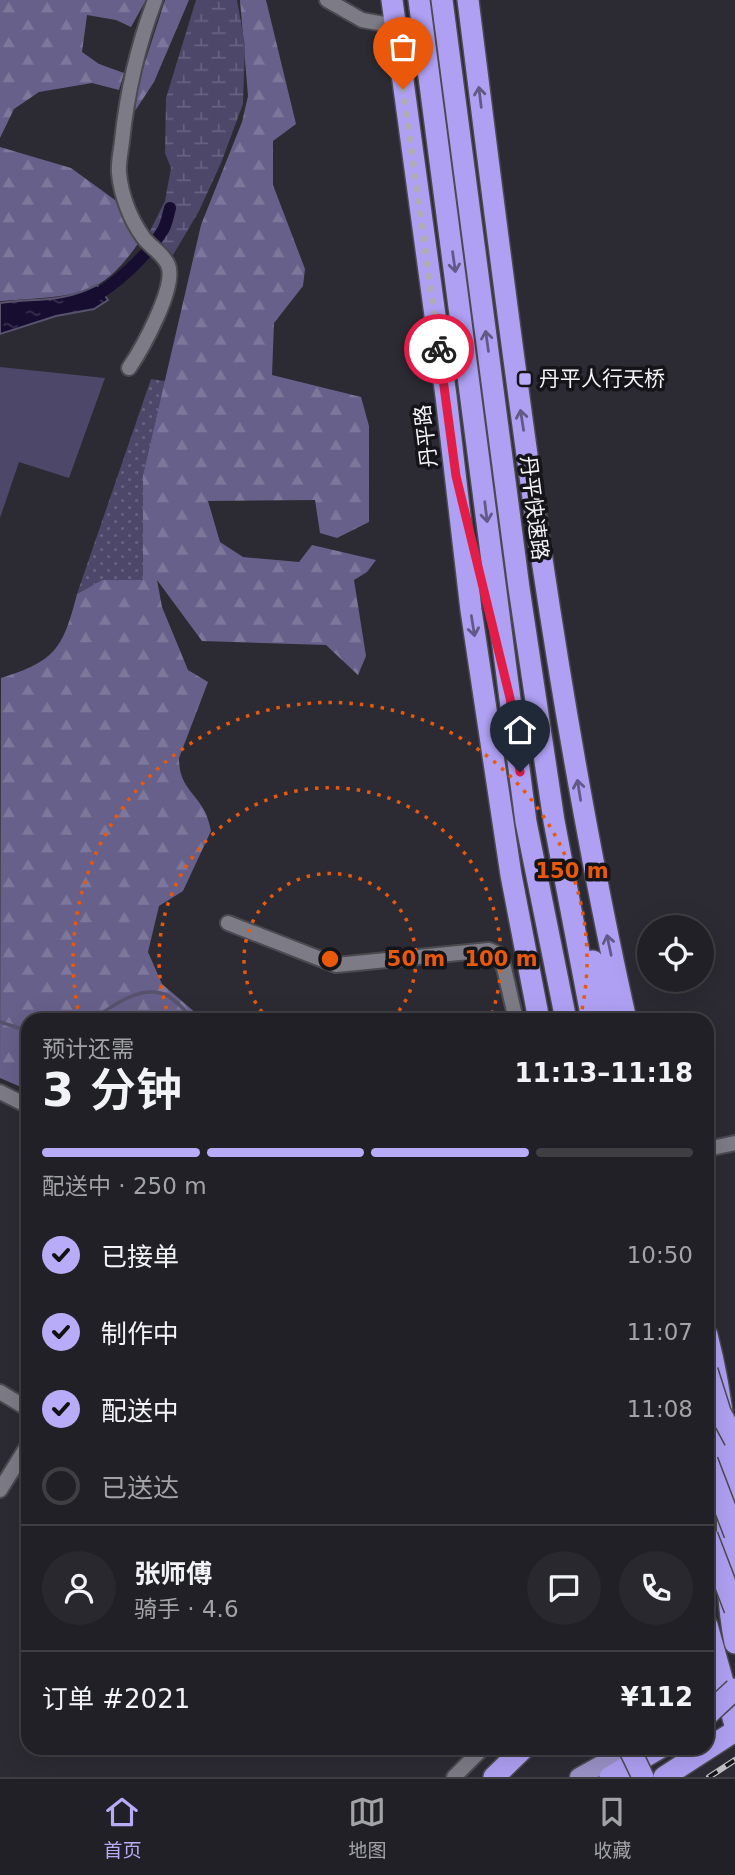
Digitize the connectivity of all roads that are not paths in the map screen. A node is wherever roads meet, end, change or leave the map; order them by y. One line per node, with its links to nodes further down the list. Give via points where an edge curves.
1 (155, 0): 8 (street, via 132,80 118,171 124,201 144,239 170,268 169,287)
2 (327, 0): 7 (street, via 362,20)
3 (392, 0): 7 (highway, 丹平路)
4 (443, 0): 9 (highway); 13 (highway, 丹平快速路, one-way to 4)
5 (468, 0): 9 (highway, one-way to 5)
6 (419, 1): 10 (highway); 14 (highway, one-way to 14)
7 (395, 26): 10 (highway, 丹平路)
8 (129, 368)
9 (515, 373): 11 (highway, one-way to 9)
10 (446, 396): 12 (highway, 丹平路)
11 (528, 461): 13 (highway); 24 (highway, one-way to 11, via 590,857)
12 (456, 476): 14 (highway); 19 (highway, 丹平路, one-way to 19, via 471,610)
13 (535, 693): 15 (highway, 丹平快速路)
14 (510, 698): 16 (highway)
15 (554, 821): 22 (highway, 丹平快速路); 23 (highway)
16 (526, 822): 20 (highway); 21 (highway)
17 (228, 923): 18 (street, via 336,965 496,952 501,955)
18 (514, 1013)
19 (538, 1013)
20 (554, 1013)
21 (565, 1013)
22 (591, 1013)
23 (605, 1013)
24 (624, 1013)
25 (0, 1092): 26 (street)
26 (21, 1102)
27 (735, 1143): 28 (street)
28 (714, 1148)
29 (714, 1368): 40 (highway, via 726,1453 726,1550)
30 (0, 1392): 32 (street)
31 (714, 1393): 33 (highway, bridge)
32 (21, 1405)
33 (735, 1440)
34 (21, 1456): 36 (street)
35 (714, 1479): 37 (highway, bridge)
36 (0, 1490)
37 (735, 1532): 38 (highway)
38 (714, 1540)
39 (714, 1556): 40 (highway, bridge)
40 (733, 1610): 41 (highway)
41 (735, 1643)
42 (714, 1656): 45 (highway)
43 (735, 1689): 44 (highway, bridge)
44 (714, 1708)
45 (735, 1725)
46 (735, 1731): 47 (highway)
47 (714, 1746)
48 (476, 1755): 54 (street)
49 (517, 1755): 55 (highway)
50 (614, 1755): 56 (main road)
51 (632, 1755): 58 (highway, bridge)
52 (648, 1755): 57 (highway)
53 (699, 1755): 59 (highway)
54 (454, 1777)
55 (494, 1777)
56 (579, 1777)
57 (610, 1777)
58 (643, 1777)
59 (664, 1777)

